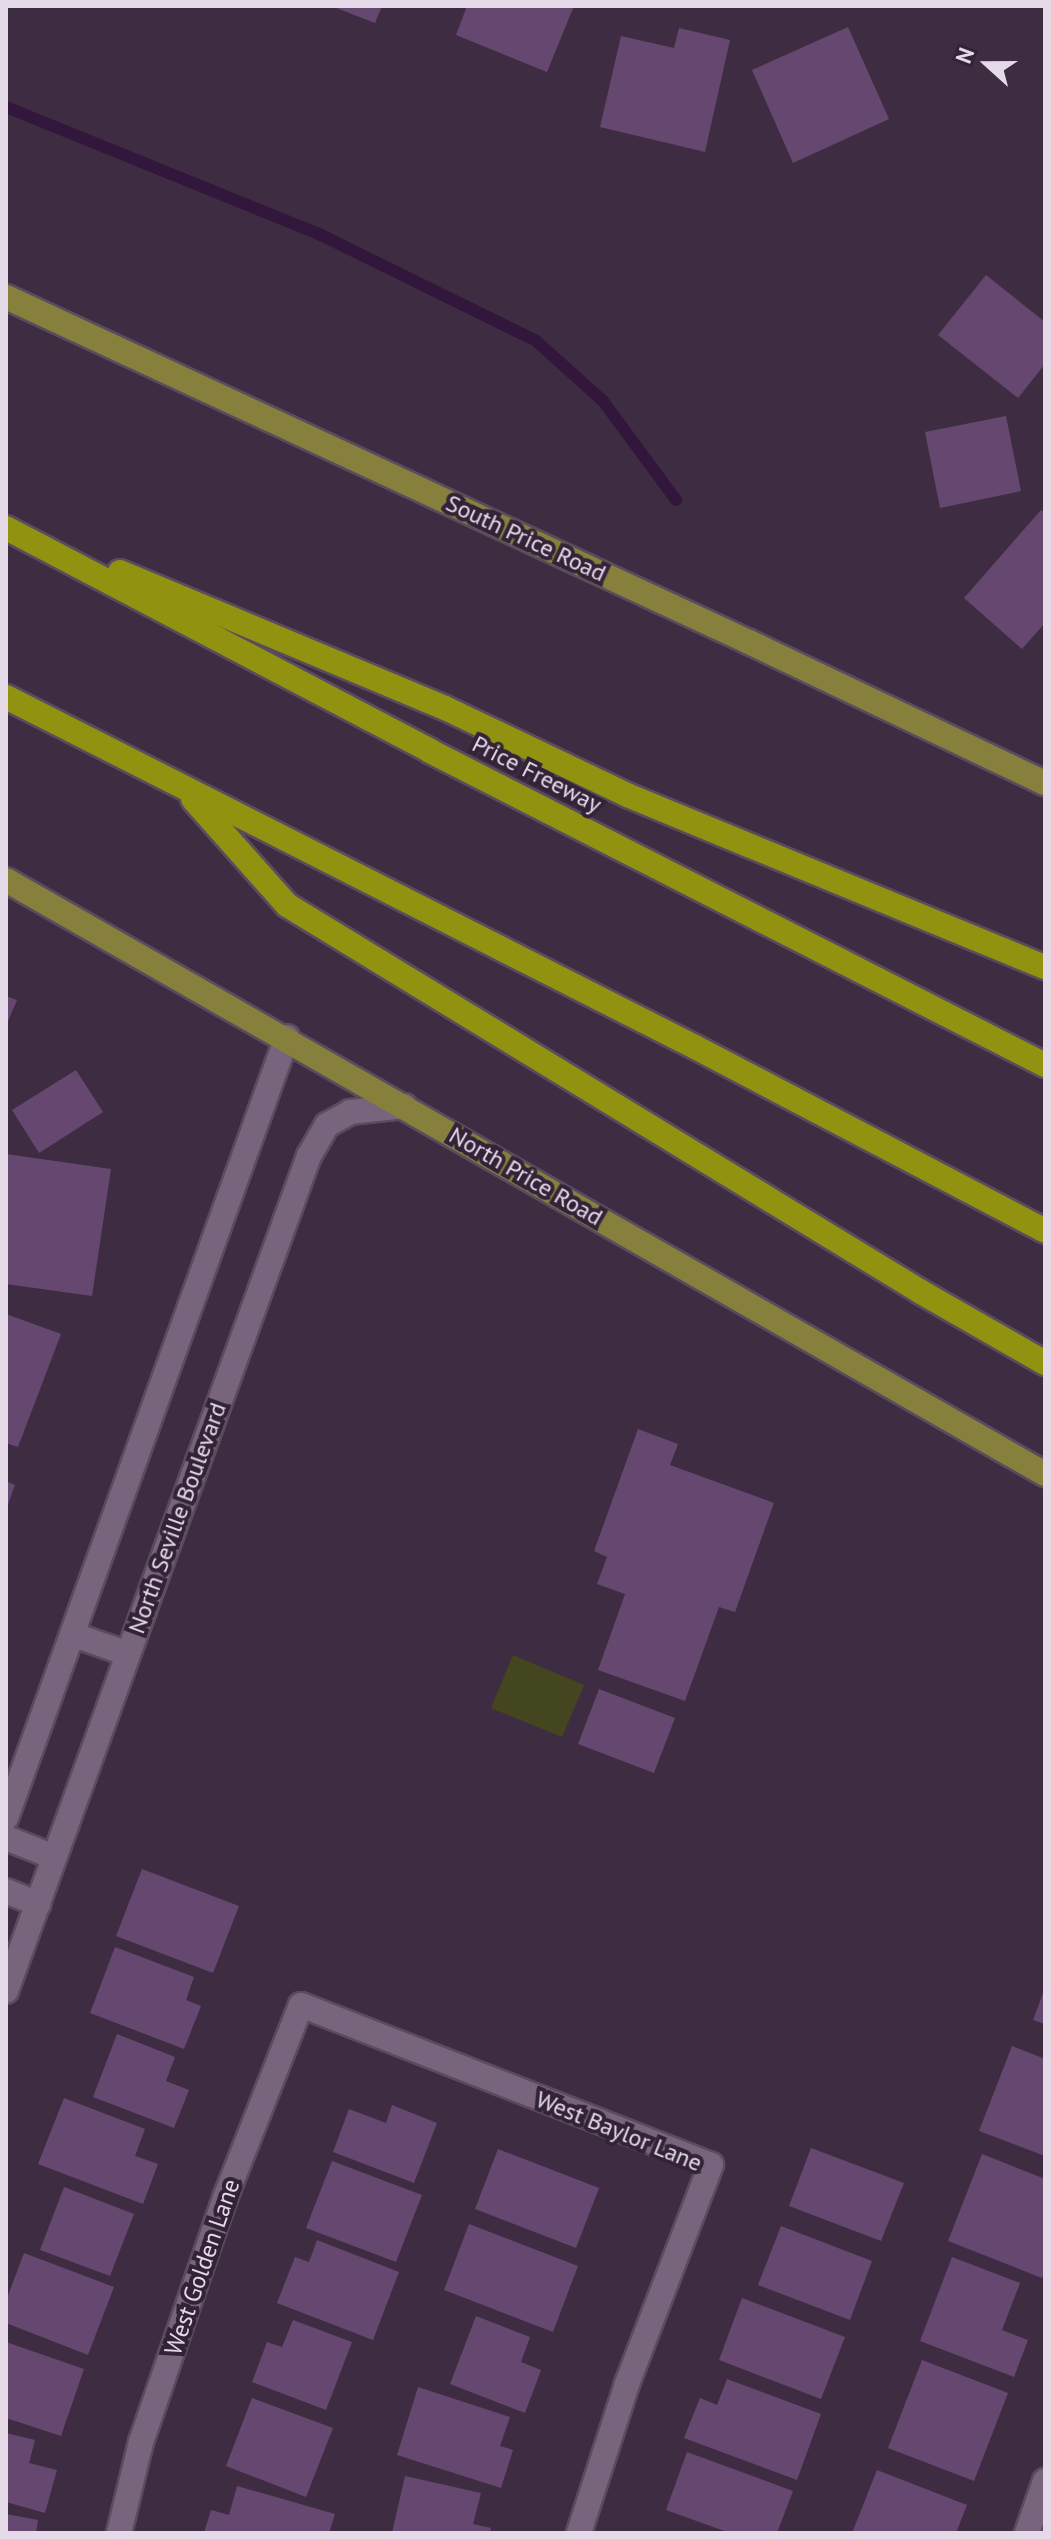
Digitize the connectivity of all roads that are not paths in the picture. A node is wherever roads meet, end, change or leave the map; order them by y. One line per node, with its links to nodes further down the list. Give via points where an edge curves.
1 (6, 297): 4 (main road, South Price Road)
2 (6, 526): 7 (highway, via 445,708 627,795); 9 (highway, Price Freeway, via 430,751)
3 (6, 697): 5 (highway)
4 (1045, 783)
5 (184, 788): 11 (highway); 12 (highway, via 287,905)
6 (6, 880): 8 (main road, North Price Road)
7 (1045, 967)
8 (287, 1037): 10 (main road, North Price Road); 14 (street)
9 (1045, 1065)
10 (405, 1106): 13 (main road, North Price Road); 15 (street, North Seville Boulevard, via 350,1112 327,1125 309,1156)
11 (1045, 1231)
12 (1045, 1363)
13 (1045, 1474)
14 (74, 1635): 15 (street); 16 (street)
15 (128, 1654): 18 (street, North Seville Boulevard)
16 (6, 1818)
17 (6, 1838): 18 (street)
18 (54, 1857): 20 (street, North Seville Boulevard)
19 (6, 1891): 20 (street)
20 (38, 1904): 21 (street, North Seville Boulevard)
21 (6, 1991)
22 (301, 2005): 24 (street, West Golden Lane, via 220,2213 141,2442); 25 (street, West Baylor Lane, via 711,2165 627,2384)
23 (1045, 2481): 26 (street)
24 (119, 2533)
25 (579, 2533)
26 (1027, 2533)

